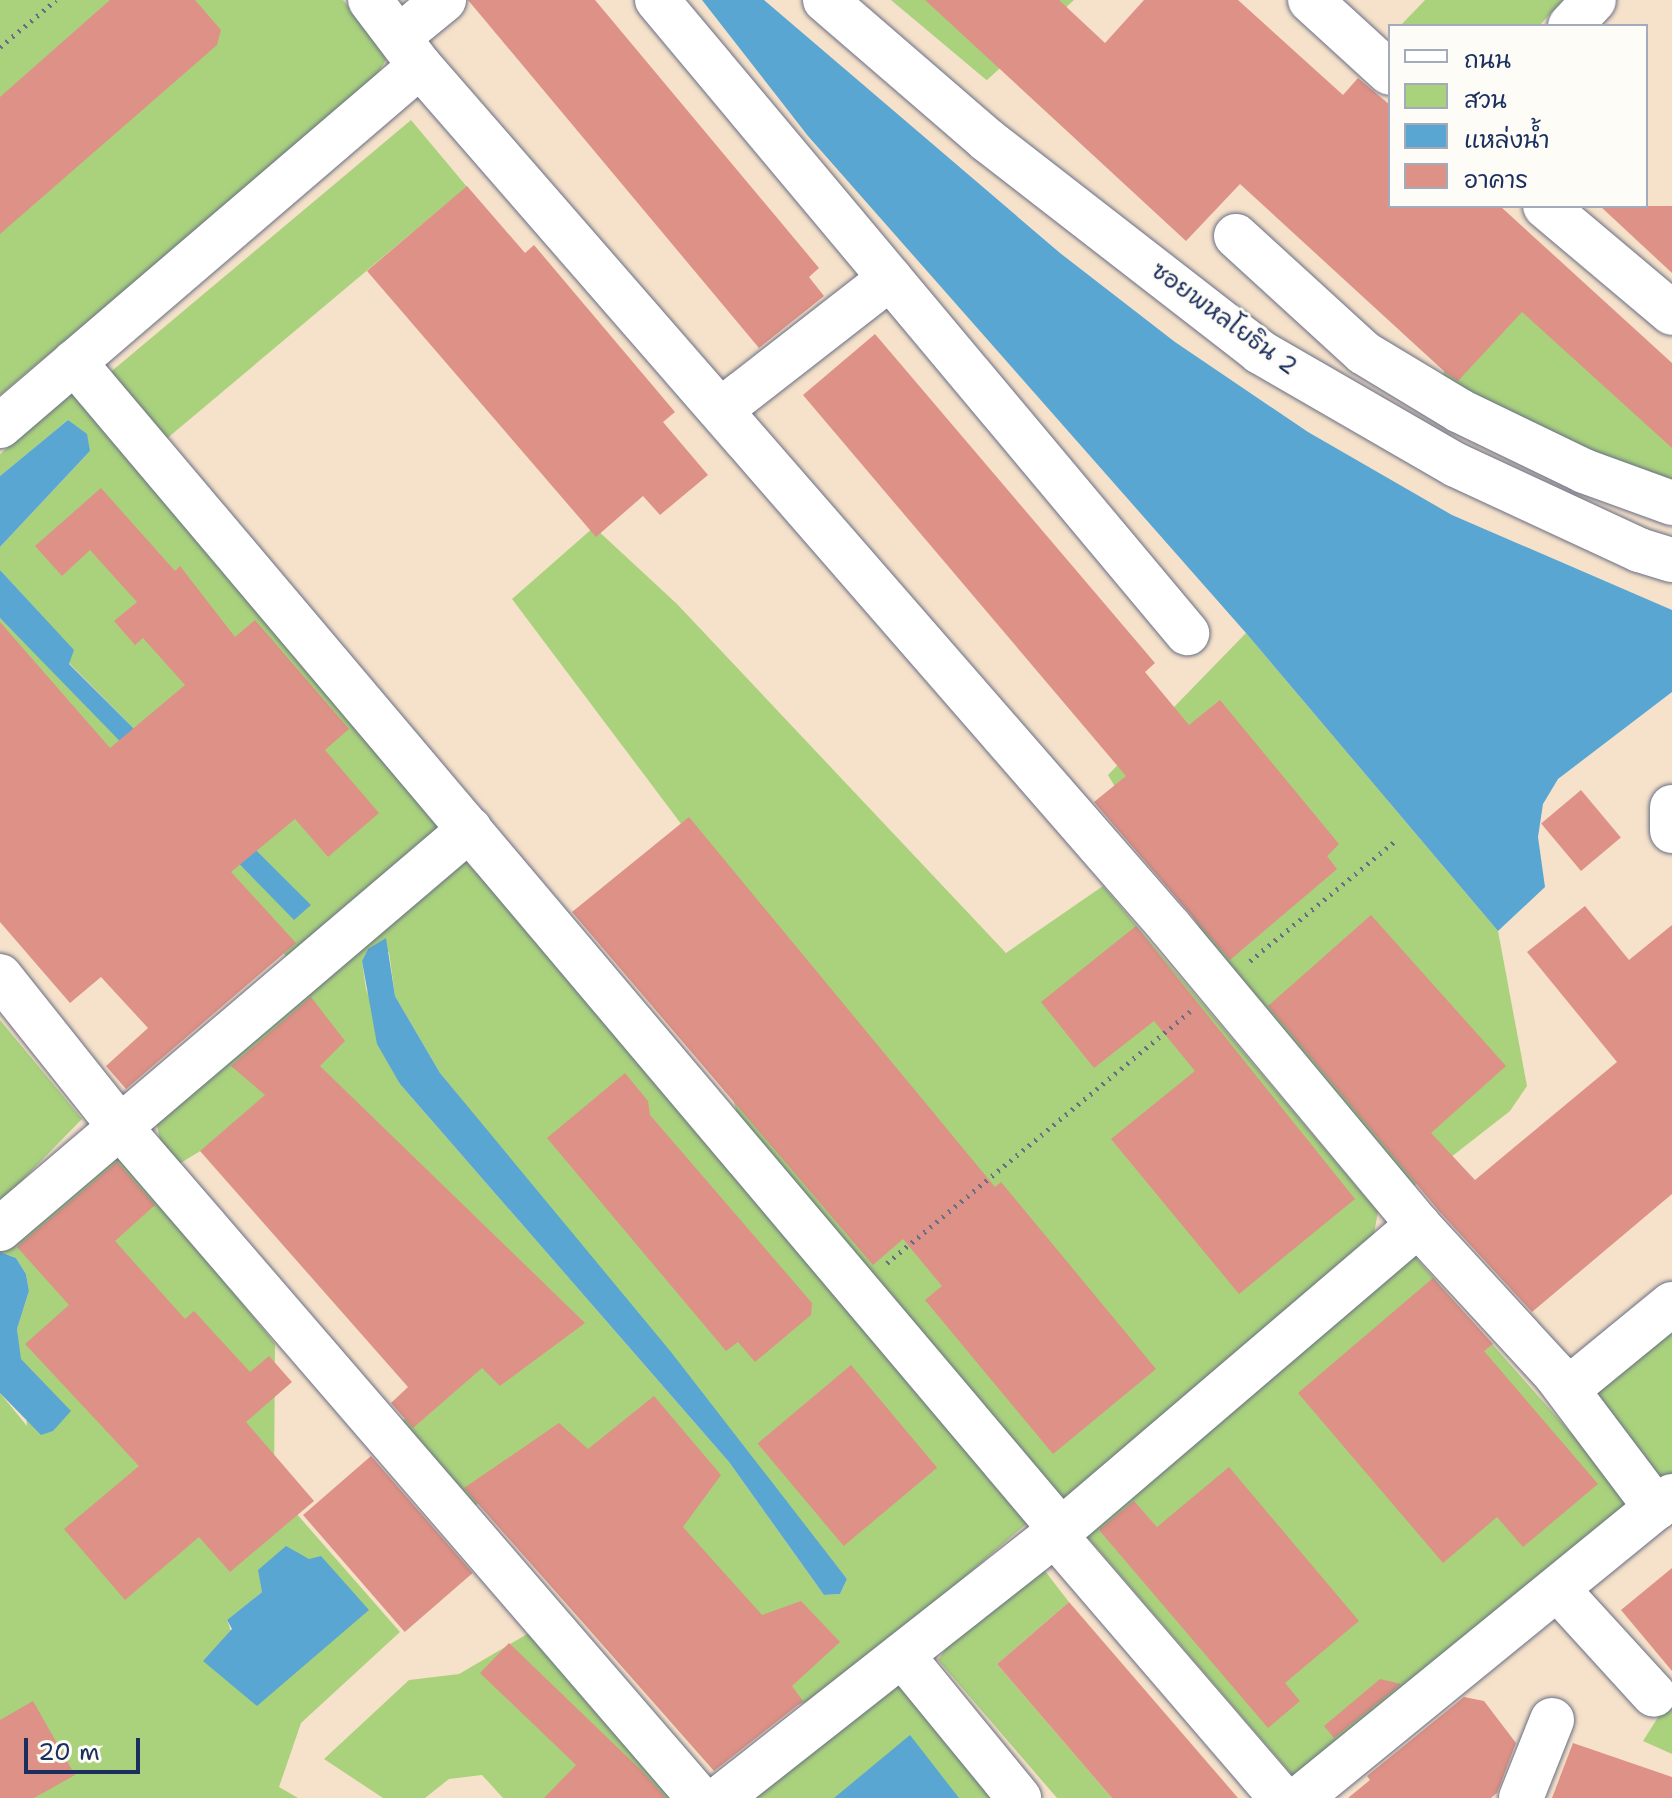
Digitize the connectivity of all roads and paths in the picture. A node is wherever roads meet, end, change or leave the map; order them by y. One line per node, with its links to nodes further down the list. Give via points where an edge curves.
1 (56, 0): 9 (path)
2 (370, 0): 10 (street)
3 (444, 0): 10 (street)
4 (657, 0): 14 (street)
5 (825, 0): 20 (street, ซอยพหลโยธิน 2, via 987,140 1260,352 1456,465)
6 (1310, 0): 11 (street)
7 (1594, 0): 8 (street)
8 (1572, 24)
9 (0, 47)
10 (410, 51): 16 (street); 17 (street)
11 (1388, 71)
12 (1547, 208): 15 (street)
13 (1236, 236): 19 (street, via 1364,353 1488,425 1584,471)
14 (890, 278): 17 (street); 21 (street)
15 (1672, 313)
16 (74, 362): 18 (street); 23 (street)
17 (722, 409): 27 (street)
18 (0, 426)
19 (1672, 503)
20 (1672, 560)
21 (1187, 633)
22 (1672, 807): 24 (street)
23 (470, 829): 28 (street); 31 (street)
24 (1672, 831)
25 (1394, 842): 27 (path)
26 (0, 976): 28 (street)
27 (1219, 986): 29 (street); 31 (path)
28 (120, 1127): 30 (street); 40 (street)
29 (1418, 1225): 33 (street); 35 (street)
30 (0, 1229)
31 (857, 1288): 35 (street)
32 (1672, 1304): 33 (street)
33 (1568, 1389): 34 (street)
34 (1664, 1502): 36 (street)
35 (1058, 1532): 37 (street); 43 (street)
36 (1560, 1592): 38 (street); 44 (street)
37 (902, 1655): 41 (street); 42 (street)
38 (1654, 1695)
39 (1552, 1720): 45 (street)
40 (699, 1798)
41 (720, 1798)
42 (1019, 1798)
43 (1281, 1798)
44 (1300, 1798)
45 (1521, 1798)

